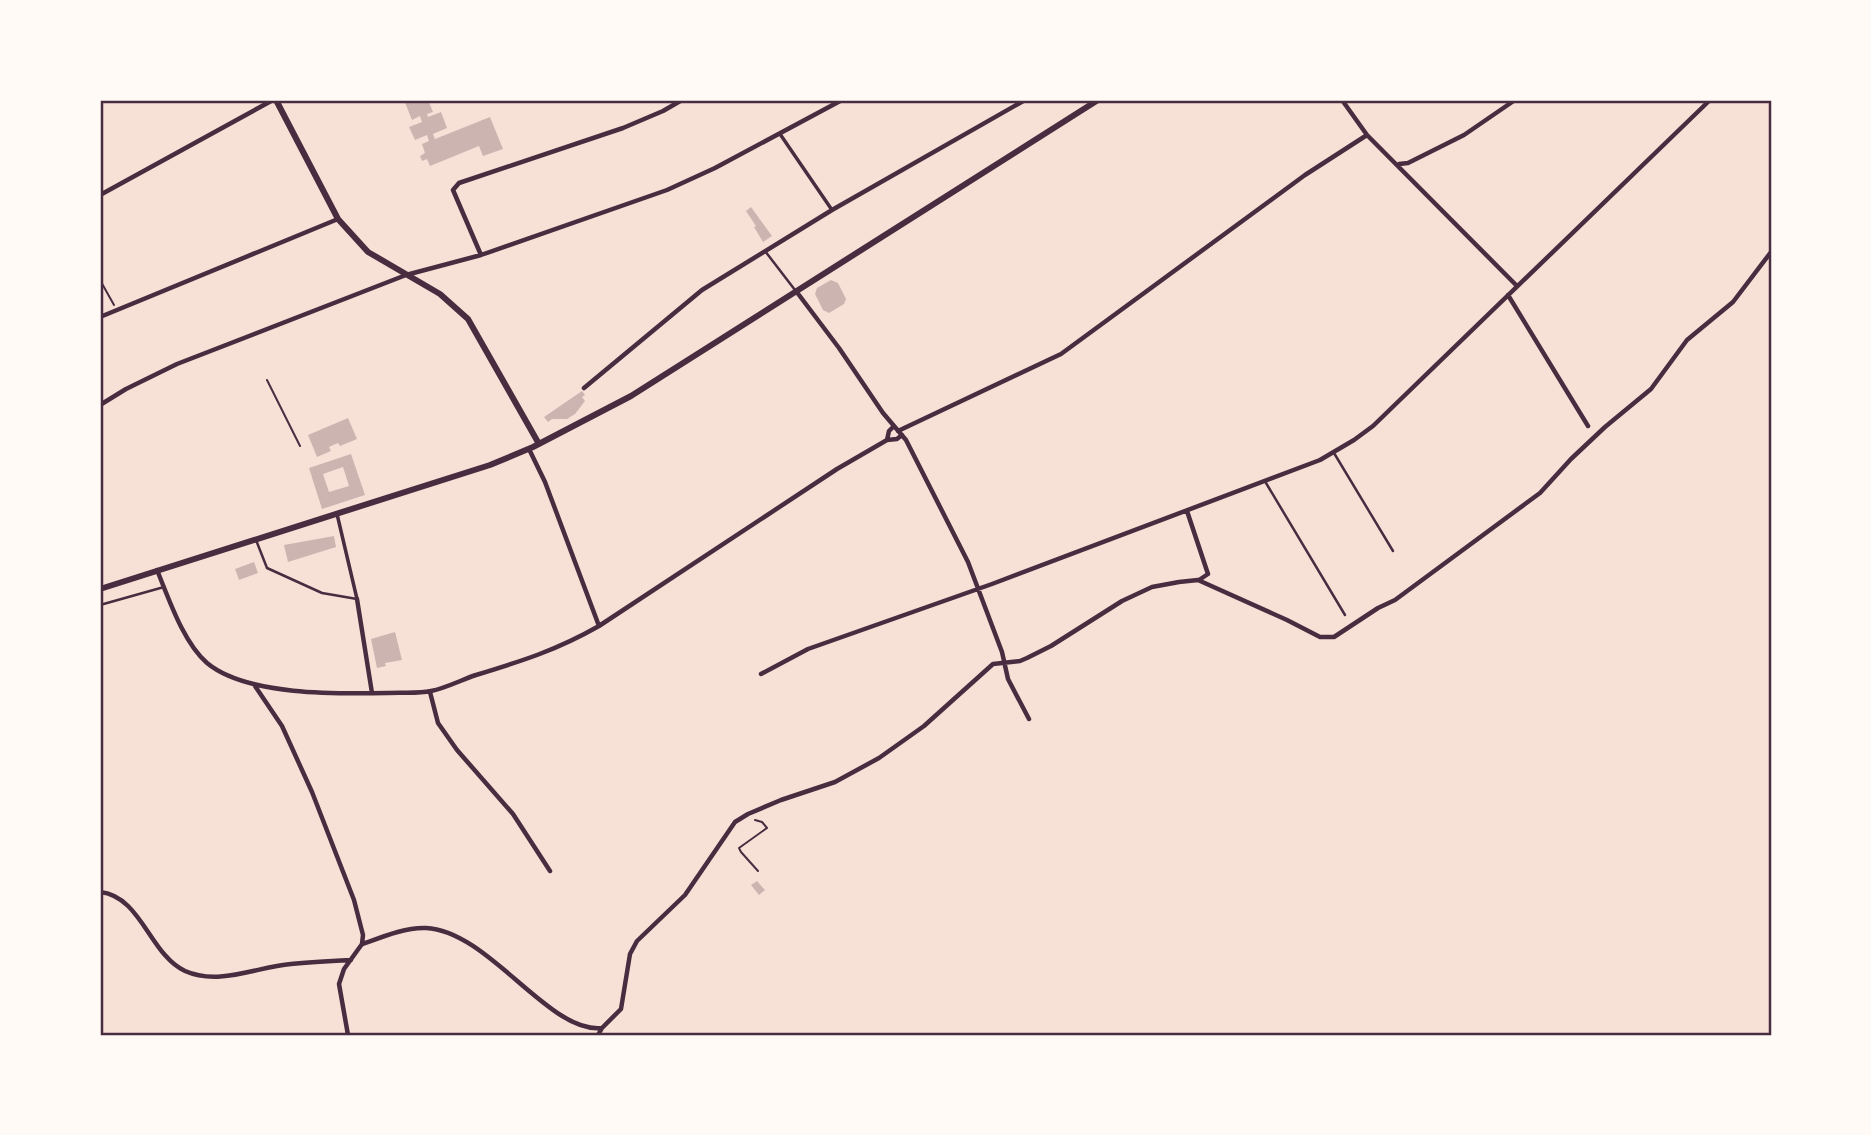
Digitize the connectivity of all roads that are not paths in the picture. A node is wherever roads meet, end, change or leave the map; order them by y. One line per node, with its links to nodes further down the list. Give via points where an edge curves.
1 (275, 100): 12 (street); 14 (main road)
2 (682, 100): 17 (street, via 623,128 459,183 453,190)
3 (842, 100): 9 (street)
4 (1025, 100): 13 (street)
5 (1098, 100): 20 (main road)
6 (1342, 100): 10 (street)
7 (1515, 100): 11 (street, via 1464,135)
8 (1710, 100): 19 (street)
9 (780, 134): 13 (street); 17 (street, via 667,190)
10 (1367, 135): 11 (street); 27 (street, via 1305,175 1061,354)
11 (1398, 164): 19 (street)
12 (100, 195)
13 (832, 210): 15 (street)
14 (338, 219): 18 (main road, via 368,252); 22 (street)
15 (765, 251): 20 (lane); 23 (street, via 702,290)
16 (1771, 252): 38 (street, via 1733,302 1687,340 1651,389 1571,458 1540,493 1395,600 1334,637 1315,636)
17 (481, 255): 18 (street)
18 (406, 275): 24 (street, via 177,364); 29 (main road, via 440,294 468,319)
19 (1517, 286): 21 (street)
20 (795, 290): 25 (street); 29 (main road, via 631,396)
21 (1508, 295): 26 (street); 31 (street, via 1373,426)
22 (100, 317)
23 (584, 388)
24 (100, 405)
25 (894, 426): 27 (street); 28 (street)
26 (1588, 426)
27 (900, 433): 28 (street, via 897,439); 41 (street)
28 (887, 440): 45 (street)
29 (539, 444): 30 (main road)
30 (528, 449): 34 (main road); 45 (street)
31 (1334, 453): 32 (street); 36 (lane)
32 (1265, 481): 33 (street); 44 (lane)
33 (1186, 511): 38 (street, via 1208,574); 41 (street)
34 (337, 514): 35 (main road); 42 (street)
35 (255, 540): 37 (main road); 42 (lane, via 267,568 321,593)
36 (1393, 551)
37 (157, 570): 39 (street); 40 (main road)
38 (1198, 580): 46 (street, via 1152,587 1051,646 1020,661)
39 (164, 587): 43 (lane); 48 (street, via 205,661)
40 (100, 589)
41 (979, 589): 46 (street); 47 (street, via 808,649)
42 (357, 599): 50 (street)
43 (100, 605)
44 (1345, 615)
45 (599, 626): 49 (street, via 538,656)
46 (1004, 661): 51 (street); 56 (street, via 993,664 924,726 879,758 835,782 735,822 685,895 636,941 621,1009)
47 (761, 674)
48 (254, 685): 50 (street); 54 (street, via 282,726 310,786 354,900)
49 (430, 692): 50 (street); 52 (street, via 438,723 513,814)
50 (372, 693)
51 (1029, 719)
52 (550, 871)
53 (100, 892): 55 (street, via 122,902 175,965 201,976)
54 (362, 944): 55 (street); 56 (street, via 423,928 455,936 563,1017 583,1027)
55 (351, 960): 57 (street, via 339,984)
56 (602, 1027): 58 (street)
57 (348, 1035)
58 (598, 1035)

